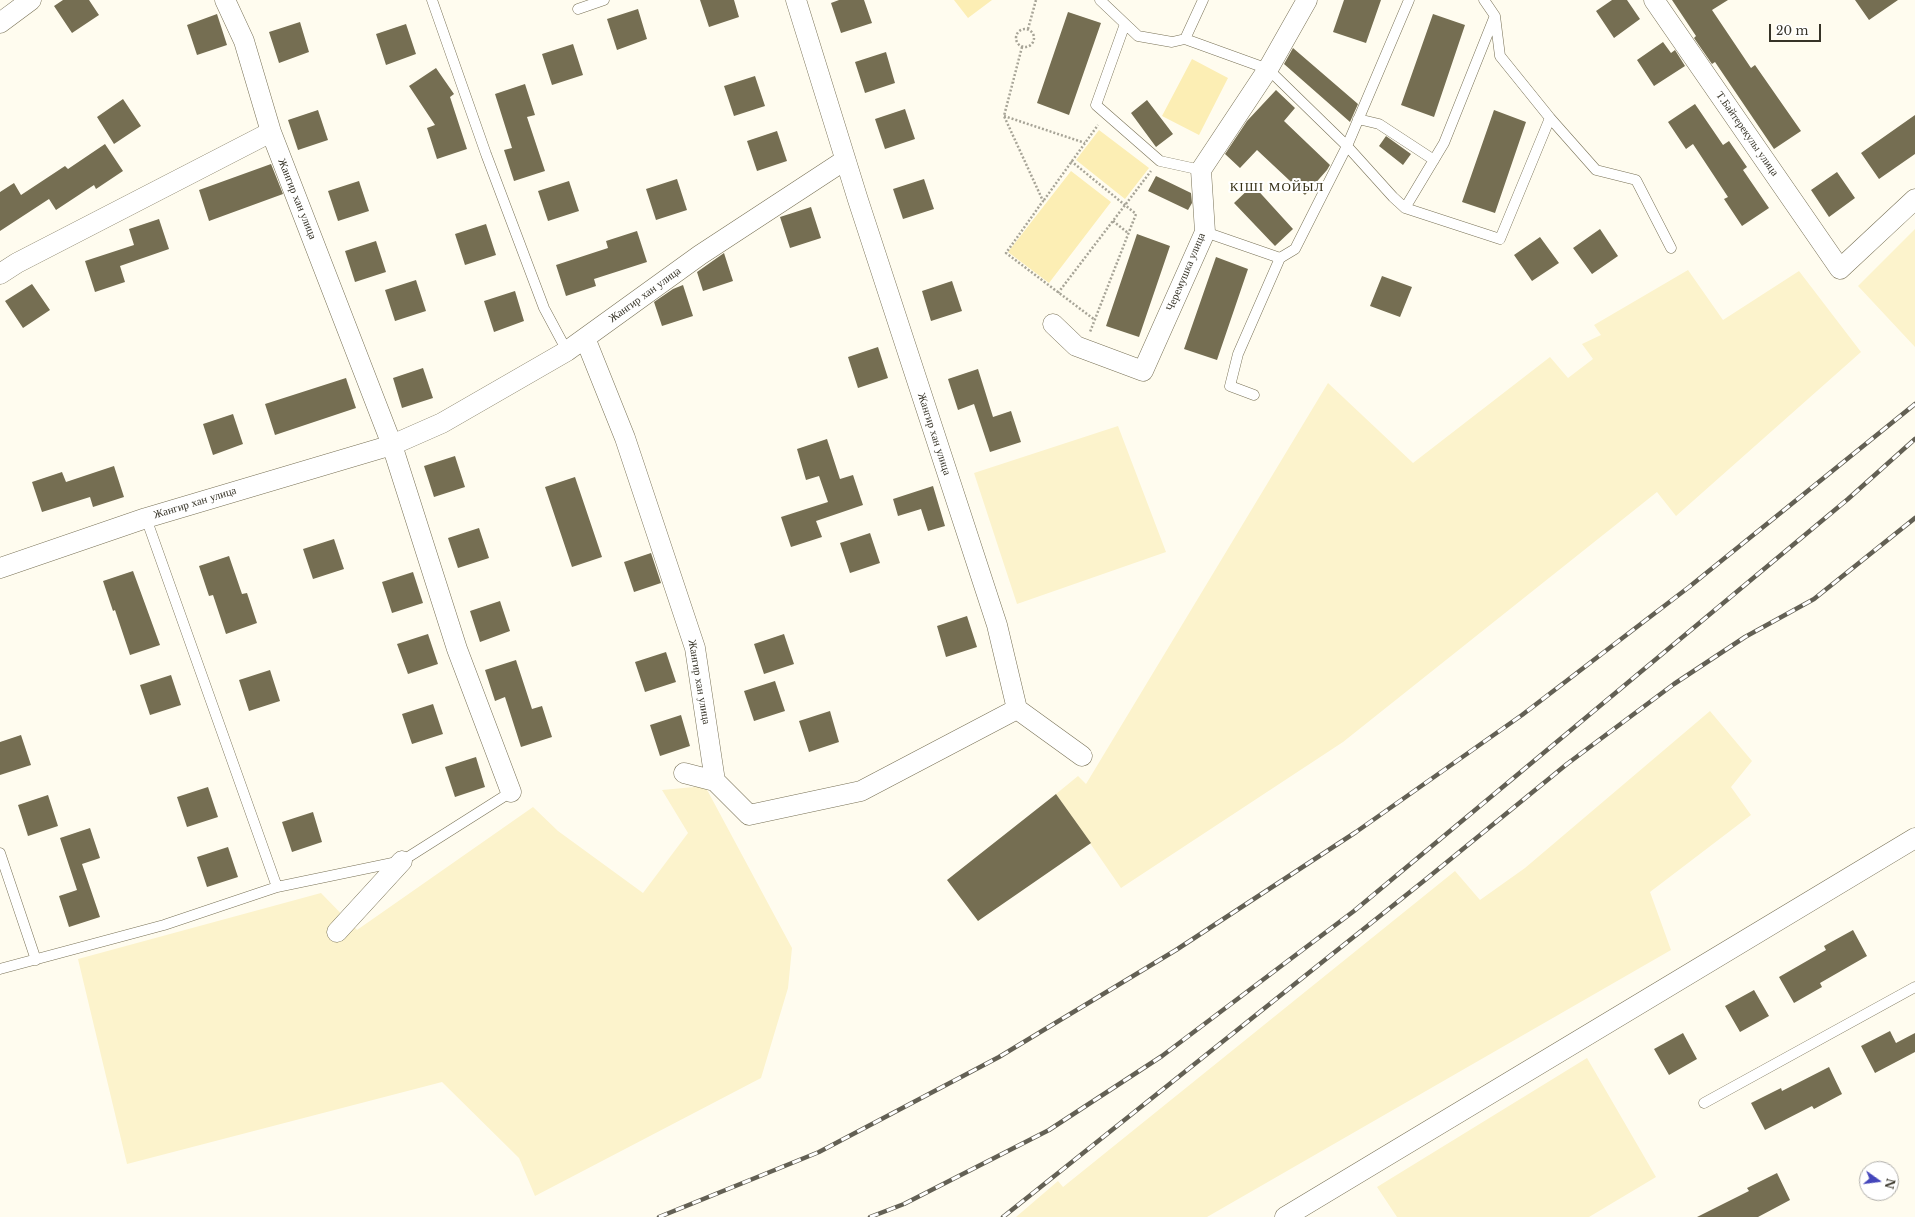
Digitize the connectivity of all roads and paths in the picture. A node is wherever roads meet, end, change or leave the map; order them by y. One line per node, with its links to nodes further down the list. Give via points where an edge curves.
1 (31, 0): 15 (street)
2 (225, 0): 27 (street, Жангир хан улица, via 244,41)
3 (432, 0): 50 (lane, via 544,308)
4 (604, 0): 13 (lane)
5 (796, 0): 30 (street, Жангир хан улица)
6 (1036, 0): 17 (path)
7 (1100, 0): 16 (lane)
8 (1203, 0): 18 (lane)
9 (1307, 0): 20 (street)
10 (1409, 0): 24 (lane)
11 (1484, 0): 14 (lane)
12 (1654, 0): 35 (street, Т.Байтерекулы улица, via 1840,269)
13 (578, 9)
14 (1495, 16): 23 (lane, via 1500,56); 31 (lane, via 1444,143)
15 (0, 23)
16 (1126, 24): 18 (lane, via 1138,36 1172,42); 21 (lane, via 1096,105)
17 (1028, 29): 19 (path, via 1033,33 1034,39 1029,47); 19 (path, via 1022,29 1016,35 1017,44)
18 (1185, 39): 20 (lane)
19 (1022, 47): 22 (path)
20 (1268, 69): 29 (lane); 34 (street)
21 (1106, 114): 25 (path); 34 (lane, via 1160,161)
22 (1004, 116): 28 (path); 36 (path)
23 (1550, 118): 38 (lane, via 1500,239); 42 (lane, via 1596,170 1636,180)
24 (1358, 119): 29 (lane); 31 (lane, via 1379,124)
25 (1098, 124): 26 (path); 28 (path)
26 (1104, 129)
27 (271, 132): 44 (street); 52 (street, Жангир хан улица)
28 (1084, 143): 32 (path)
29 (1347, 146): 38 (lane); 43 (lane, via 1295,249)
30 (845, 160): 48 (street, Жангир хан улица, via 700,255); 55 (street, Жангир хан улица, via 996,625)
31 (1434, 160): 38 (lane)
32 (1071, 161): 36 (path); 37 (path)
33 (1153, 167): 37 (path)
34 (1201, 170): 40 (street, Черемушка улица)
35 (1915, 199)
36 (1043, 201): 45 (path, via 1006,253)
37 (1125, 205): 39 (path); 41 (path, via 1136,214)
38 (1405, 208)
39 (1113, 220): 41 (path); 45 (path)
40 (1205, 232): 43 (lane); 49 (street, Черемушка улица, via 1142,371)
41 (1128, 233): 46 (path)
42 (1671, 248)
43 (1280, 258): 51 (lane, via 1238,354 1230,386)
44 (0, 274)
45 (1058, 293): 46 (path)
46 (1095, 320): 49 (path)
47 (1053, 324): 49 (street, Черемушка улица, via 1076,346)
48 (585, 338): 50 (street, Жангир хан улица); 58 (street, Жангир хан улица, via 625,438 695,648)
49 (1083, 349)
50 (567, 350): 52 (street, Жангир хан улица, via 442,423)
51 (1254, 395)
52 (392, 445): 53 (street, Жангир хан улица); 59 (street, Жангир хан улица, via 457,649)
53 (146, 518): 54 (street, Жангир хан улица); 63 (lane)
54 (0, 568)
55 (1017, 709): 56 (street); 58 (street, via 861,791 749,815)
56 (1082, 756)
57 (684, 773): 58 (street)
58 (715, 781)
59 (511, 792): 62 (lane)
60 (1915, 838): 69 (street)
61 (0, 853): 65 (lane)
62 (402, 861): 63 (lane); 64 (street)
63 (277, 887): 65 (lane, via 164,925)
64 (337, 932)
65 (36, 960): 66 (lane)
66 (0, 970)
67 (1915, 987): 68 (lane)
68 (1704, 1103)
69 (1285, 1217)

